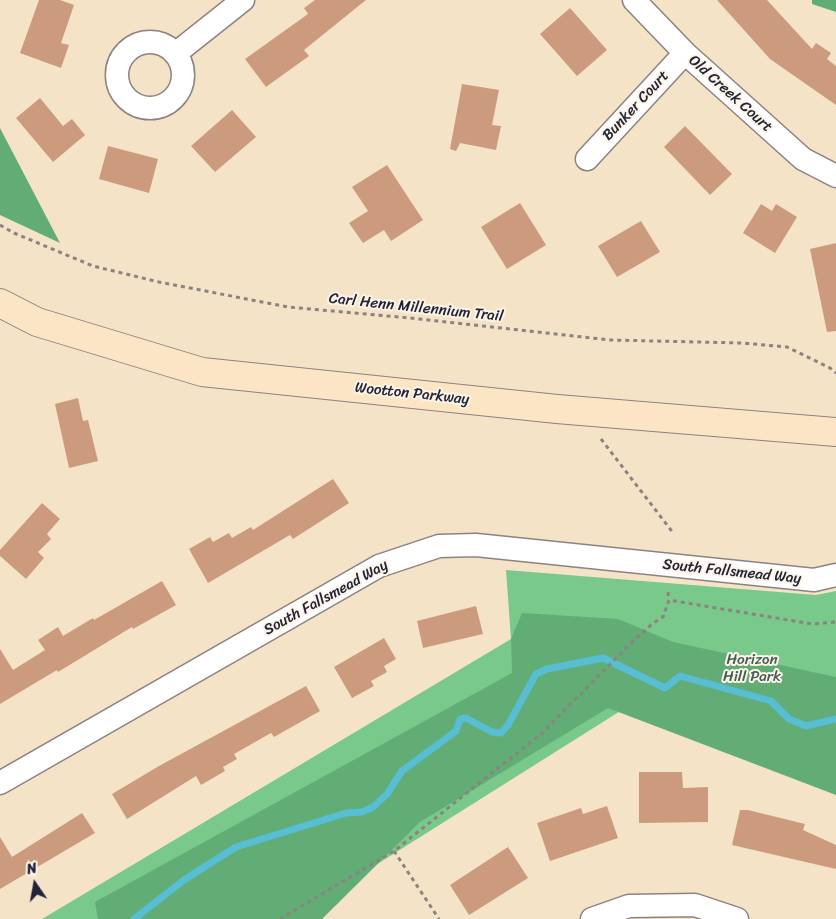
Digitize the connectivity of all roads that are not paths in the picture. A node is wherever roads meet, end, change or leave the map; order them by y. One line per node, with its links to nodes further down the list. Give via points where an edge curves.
1 (243, 0): 4 (street)
2 (634, 0): 3 (street, Old Creek Court)
3 (685, 53): 5 (street, Bunker Court); 6 (street, Old Creek Court, via 803,159)
4 (175, 54)
5 (587, 159)
6 (836, 176)
7 (0, 303): 8 (main road, Wootton Parkway, via 37,322 202,372 557,409)
8 (836, 432)
9 (836, 575): 10 (street, South Fallsmead Way, via 814,580 476,545 439,546 379,566)
10 (0, 783)
11 (592, 919): 12 (street, via 629,906 696,905)
12 (737, 919)

